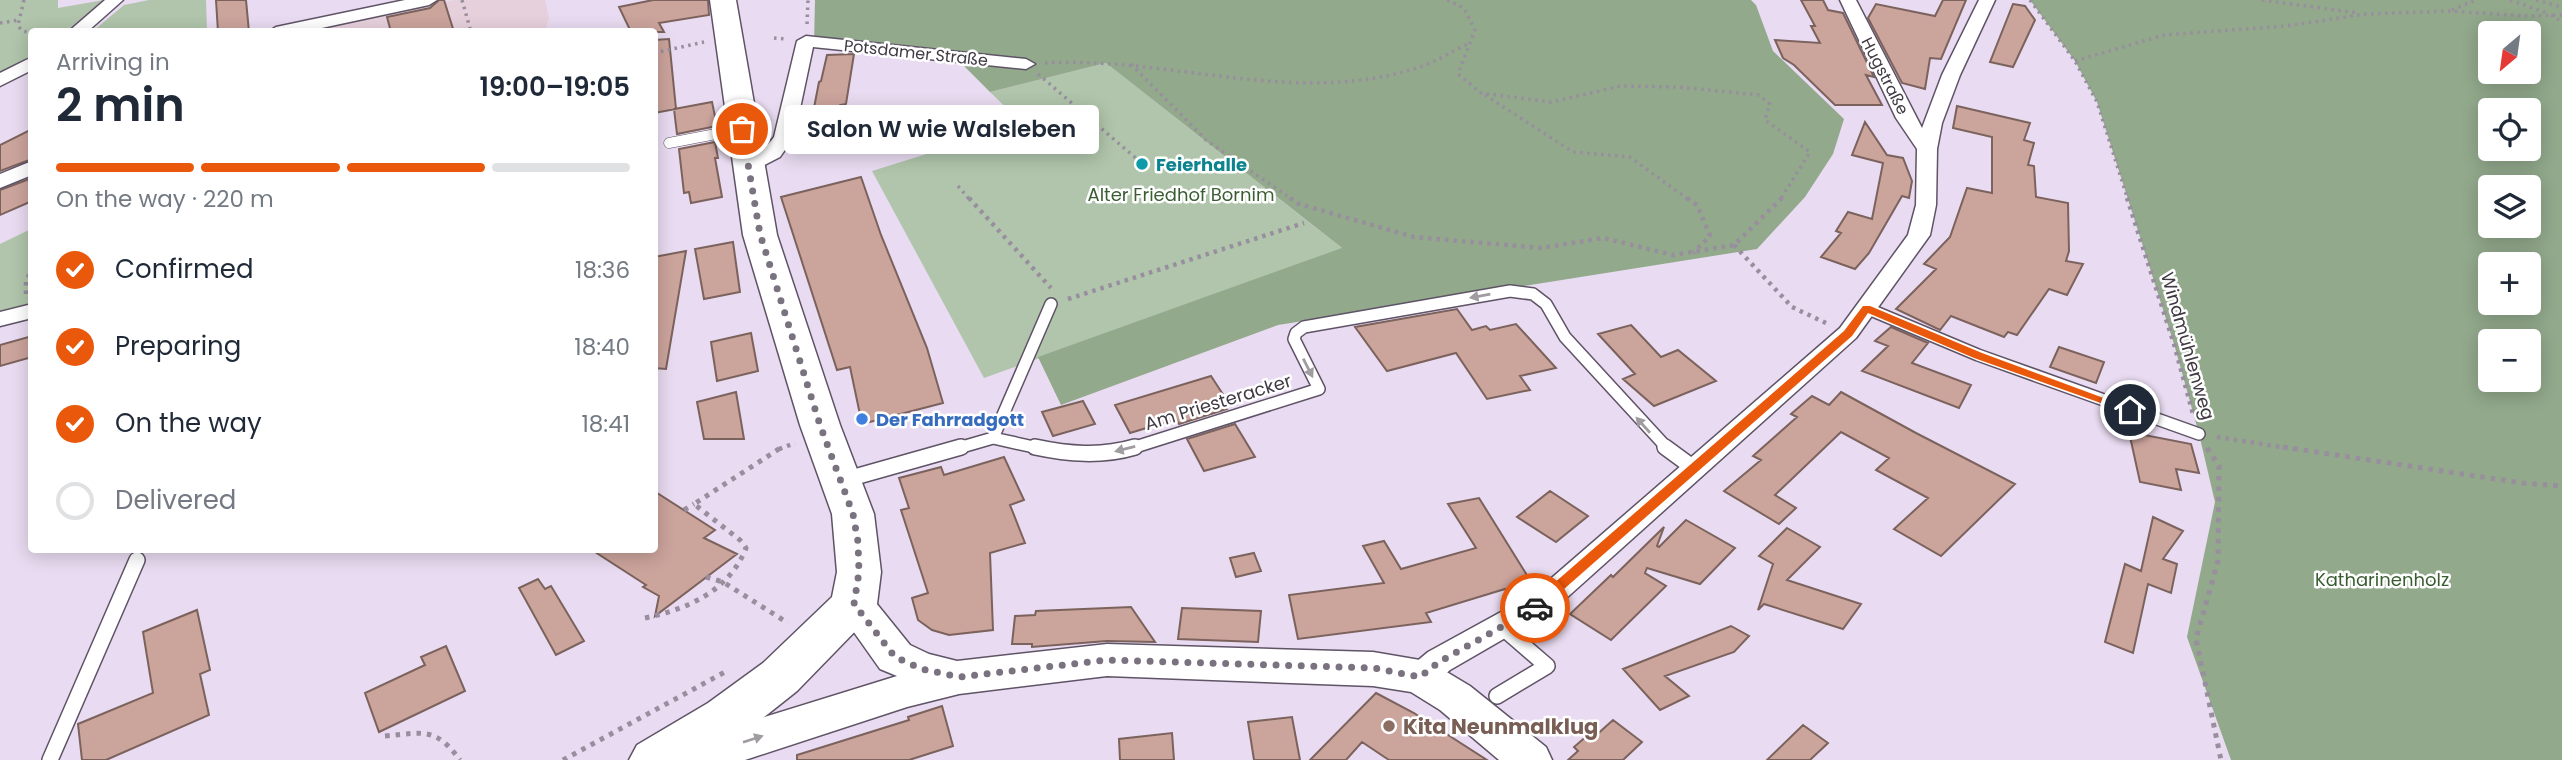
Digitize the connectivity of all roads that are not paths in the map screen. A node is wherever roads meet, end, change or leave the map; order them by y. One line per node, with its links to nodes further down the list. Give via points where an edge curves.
1 (115, 0): 6 (street)
2 (429, 0): 7 (street)
3 (723, 0): 13 (main road)
4 (1849, 0): 15 (street, Hugstraße, via 1905,118)
5 (1987, 0): 15 (street, Hugstraße, via 1935,115)
6 (81, 28)
7 (294, 28)
8 (28, 64): 10 (street)
9 (1026, 64): 16 (street, Potsdamer Straße, via 806,41 784,137 773,153)
10 (0, 81)
11 (28, 83): 12 (street)
12 (0, 88)
13 (742, 129): 14 (lane); 16 (main road)
14 (669, 144)
15 (1927, 149): 20 (street, Hugstraße, via 1923,227)
16 (748, 166): 26 (main road, via 760,234)
17 (28, 169): 18 (street)
18 (0, 182)
19 (1051, 304): 24 (lane)
20 (1866, 308): 23 (lane, via 1978,355); 25 (street, Hugstraße, via 1848,333)
21 (28, 312): 22 (street)
22 (0, 319)
23 (2199, 434)
24 (993, 438): 25 (lane, Am Priesteracker, one-way to 24, via 1660,443 1565,337 1544,299 1523,291 1304,327 1294,339 1319,389 1128,449 1068,454); 26 (lane, Am Priesteracker)
25 (1695, 469): 29 (street, Hugstraße, via 1542,603)
26 (841, 481): 28 (main road, via 858,542)
27 (137, 560): 34 (lane)
28 (854, 604): 30 (main road, via 895,657); 33 (main road, via 780,677 726,718)
29 (1502, 627): 31 (street, Hugstraße); 32 (lane, via 1547,666)
30 (959, 677): 31 (main road, via 1107,660 1374,668); 33 (main road, one-way to 30, via 713,752)
31 (1420, 677): 35 (main road, via 1455,698)
32 (1497, 696)
33 (659, 758)
34 (50, 760)
35 (1530, 760)

